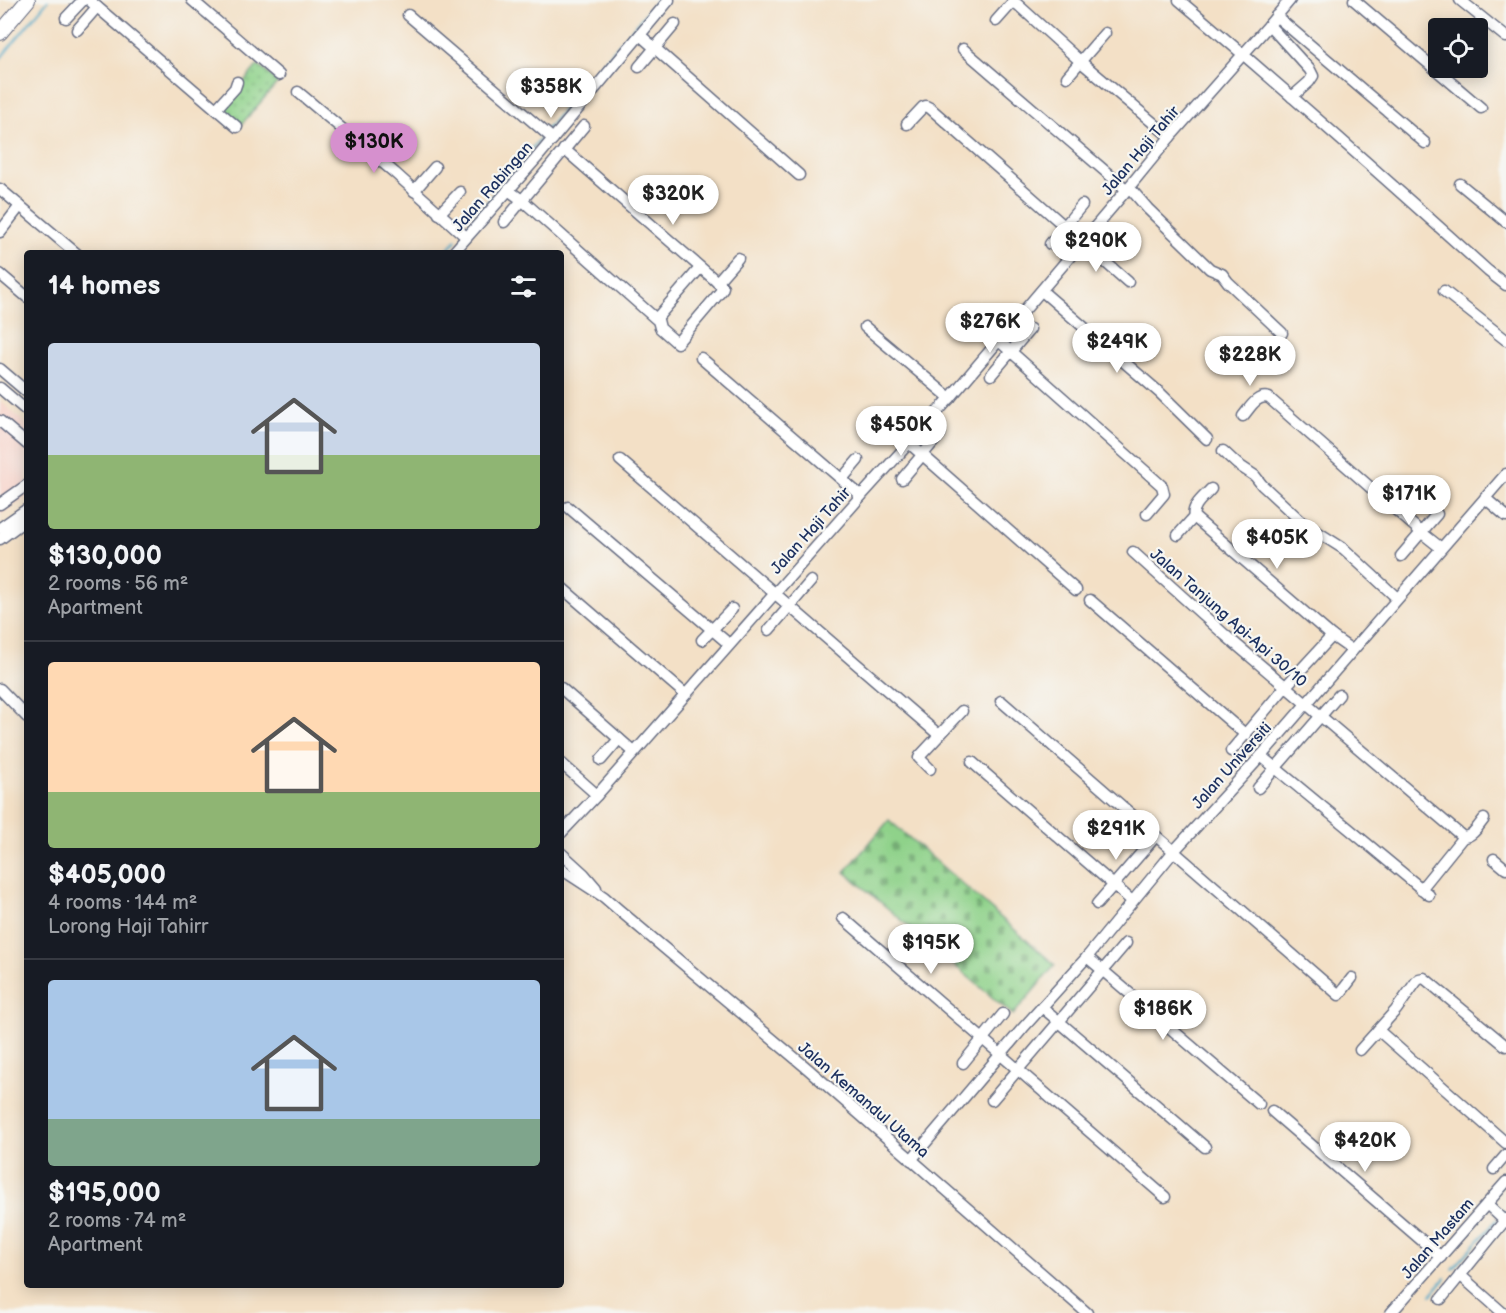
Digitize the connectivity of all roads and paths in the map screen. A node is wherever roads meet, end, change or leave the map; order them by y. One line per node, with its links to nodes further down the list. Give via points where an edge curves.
1 (28, 0): 16 (main road)
2 (83, 0): 11 (street)
3 (192, 0): 25 (street)
4 (669, 0): 18 (street, Jalan Rabingan)
5 (1179, 0): 22 (street)
6 (1290, 0): 12 (street, Jalan Haji Tahir)
7 (1354, 0): 30 (street)
8 (1460, 0): 19 (street)
9 (93, 4): 15 (street); 31 (street)
10 (408, 15): 35 (street)
11 (66, 18)
12 (1273, 20): 22 (street, Jalan Haji Tahir); 29 (street, via 1313,76); 37 (street)
13 (996, 21): 23 (street, via 1012,3 1017,4)
14 (675, 24): 20 (street)
15 (77, 30)
16 (3, 31)
17 (1105, 33): 23 (street)
18 (640, 35): 20 (street); 35 (street, Jalan Rabingan)
19 (1506, 37)
20 (656, 48): 24 (street); 40 (street)
21 (963, 48): 43 (street)
22 (1243, 53): 29 (street); 36 (street, Jalan Haji Tahir)
23 (1081, 62): 26 (street); 36 (street)
24 (639, 67)
25 (279, 75)
26 (1067, 77)
27 (237, 82): 31 (street)
28 (298, 92): 45 (street)
29 (1292, 97): 65 (street)
30 (1481, 108)
31 (216, 109): 34 (street)
32 (907, 124): 53 (street, via 923,107 930,108)
33 (584, 126): 38 (street)
34 (237, 127)
35 (547, 134): 44 (street, Jalan Rabingan)
36 (1170, 137): 43 (street, Jalan Haji Tahir)
37 (1425, 143)
38 (564, 149): 47 (street); 61 (street)
39 (435, 168): 45 (street)
40 (799, 175)
41 (1460, 184): 52 (street)
42 (0, 189): 49 (street)
43 (1128, 189): 56 (street, Jalan Haji Tahir); 72 (street)
44 (508, 190): 47 (street); 55 (street, Jalan Rabingan)
45 (414, 191): 50 (street)
46 (460, 192): 50 (street)
47 (522, 200): 51 (street); 69 (street)
48 (1082, 205): 53 (street)
49 (20, 206): 54 (street); 58 (street)
50 (439, 214): 55 (street)
51 (504, 222)
52 (1506, 222)
53 (1064, 226): 56 (street); 57 (street)
54 (0, 232)
55 (466, 237): 59 (street, Jalan Rabingan)
56 (1082, 242): 64 (street); 66 (street, Jalan Haji Tahir)
57 (1050, 244)
58 (72, 250)
59 (455, 250)
60 (738, 258): 63 (street)
61 (700, 268): 63 (street); 69 (street)
62 (0, 274): 68 (street)
63 (717, 282): 69 (street, via 722,290 677,343)
64 (1128, 282)
65 (1506, 285)
66 (1042, 291): 74 (street, Jalan Haji Tahir); 86 (street)
67 (1444, 291): 73 (street)
68 (24, 294)
69 (657, 320)
70 (865, 327): 81 (street)
71 (1030, 329): 75 (street)
72 (1282, 333)
73 (1506, 340)
74 (999, 341): 75 (street); 81 (street, Jalan Haji Tahir)
75 (1011, 352): 78 (street); 103 (street, via 1162,486 1164,494)
76 (701, 358): 94 (street)
77 (0, 369): 80 (street)
78 (991, 375)
79 (0, 388): 82 (street)
80 (24, 389)
81 (950, 398): 88 (street, Jalan Haji Tahir)
82 (24, 408)
83 (1243, 416): 109 (street, via 1257,399 1269,398)
84 (0, 421): 87 (street)
85 (940, 434): 90 (street)
86 (1208, 439)
87 (24, 441)
88 (909, 443): 90 (street); 98 (street, Jalan Haji Tahir)
89 (1223, 451): 119 (street, via 1304,523 1344,549)
90 (923, 455): 95 (street); 117 (street)
91 (620, 460): 118 (street)
92 (858, 460): 94 (street)
93 (1506, 474): 99 (street, Jalan Universiti)
94 (842, 479): 98 (street)
95 (902, 479)
96 (24, 487): 100 (street)
97 (1211, 489): 106 (street, via 1195,507)
98 (861, 496): 118 (street, Jalan Haji Tahir)
99 (1485, 498): 105 (street); 112 (street, Jalan Universiti)
100 (0, 504)
101 (568, 507): 123 (street)
102 (24, 511): 108 (street)
103 (1147, 514)
104 (1437, 514): 109 (street)
105 (1506, 516)
106 (1194, 517): 110 (street); 125 (street)
107 (24, 521): 111 (street)
108 (0, 528)
109 (1422, 533): 112 (street); 114 (street)
110 (1178, 535)
111 (0, 539)
112 (1441, 548): 119 (street, Jalan Universiti)
113 (1133, 552): 129 (street, Jalan Tanjung Api-Api 30/10)
114 (1401, 556)
115 (812, 581): 121 (street)
116 (564, 590): 132 (street)
117 (1076, 590)
118 (774, 594): 121 (street); 127 (street, Jalan Haji Tahir)
119 (1397, 598): 128 (street, Jalan Universiti)
120 (1090, 600): 142 (street)
121 (789, 606): 124 (street); 141 (street)
122 (732, 609): 123 (street)
123 (712, 630): 126 (street); 127 (street)
124 (769, 630)
125 (1332, 636): 128 (street); 129 (street)
126 (702, 640)
127 (729, 644): 132 (street, Jalan Haji Tahir)
128 (1352, 650): 136 (street, Jalan Universiti)
129 (1286, 686): 136 (street, Jalan Tanjung Api-Api 30/10); 142 (street)
130 (0, 689): 138 (street)
131 (564, 691): 143 (street)
132 (685, 694): 145 (street, Jalan Haji Tahir)
133 (1339, 695): 139 (street)
134 (0, 698): 140 (street)
135 (1001, 701): 156 (street)
136 (1305, 703): 139 (street, Jalan Tanjung Api-Api 30/10); 146 (street, Jalan Universiti)
137 (962, 711): 141 (street)
138 (24, 714)
139 (1320, 716): 150 (street); 157 (street, Jalan Tanjung Api-Api 30/10)
140 (24, 723)
141 (939, 735): 151 (street, via 919,758)
142 (1246, 735): 144 (street)
143 (619, 739): 145 (street); 147 (street)
144 (1231, 751)
145 (634, 752): 153 (street, Jalan Haji Tahir)
146 (1261, 756): 150 (street); 158 (street, Jalan Universiti)
147 (601, 760)
148 (972, 762): 163 (street)
149 (564, 766): 153 (street)
150 (1276, 768): 152 (street); 157 (street, via 1425,892)
151 (930, 769)
152 (1258, 788)
153 (597, 795): 155 (street, Jalan Haji Tahir)
154 (1484, 819): 157 (street)
155 (564, 830)
156 (1156, 836): 158 (street); 163 (street)
157 (1465, 837)
158 (1174, 851): 165 (street, Jalan Universiti); 171 (street, via 1339,995)
159 (564, 855): 164 (street)
160 (1494, 859): 161 (street)
161 (1506, 869)
162 (564, 871): 164 (street)
163 (1114, 885): 165 (street); 166 (street)
164 (604, 897): 188 (street, Jalan Kemandul Utama)
165 (1132, 901): 169 (street, Jalan Universiti)
166 (1097, 904)
167 (843, 918): 176 (street)
168 (1126, 943): 170 (street)
169 (1087, 957): 170 (street); 172 (street, Jalan Universiti)
170 (1103, 971): 174 (street); 183 (street)
171 (1352, 978)
172 (1042, 1007): 174 (street); 179 (street, Jalan Universiti)
173 (1004, 1014): 176 (street)
174 (1059, 1022): 181 (street); 186 (street)
175 (1378, 1030): 177 (street, via 1416,982 1424,978); 178 (street); 185 (street)
176 (983, 1039): 179 (street); 180 (street)
177 (1506, 1046)
178 (1360, 1050)
179 (1000, 1054): 181 (street); 188 (street, Jalan Universiti)
180 (963, 1063)
181 (1018, 1070): 182 (street); 191 (street)
182 (992, 1100)
183 (1259, 1104)
184 (1272, 1111): 194 (street)
185 (1506, 1143)
186 (1205, 1147)
187 (1506, 1155): 189 (street)
188 (911, 1160): 197 (street, Jalan Kemandul Utama)
189 (1494, 1169)
190 (1506, 1182): 192 (street, Jalan Mastam)
191 (1165, 1197)
192 (1487, 1204): 193 (street); 194 (street, Jalan Mastam)
193 (1506, 1220): 195 (street)
194 (1441, 1257): 198 (street, Jalan Mastam)
195 (1460, 1275): 196 (street); 199 (street)
196 (1441, 1299)
197 (1087, 1313)
198 (1391, 1313)
199 (1503, 1313)

